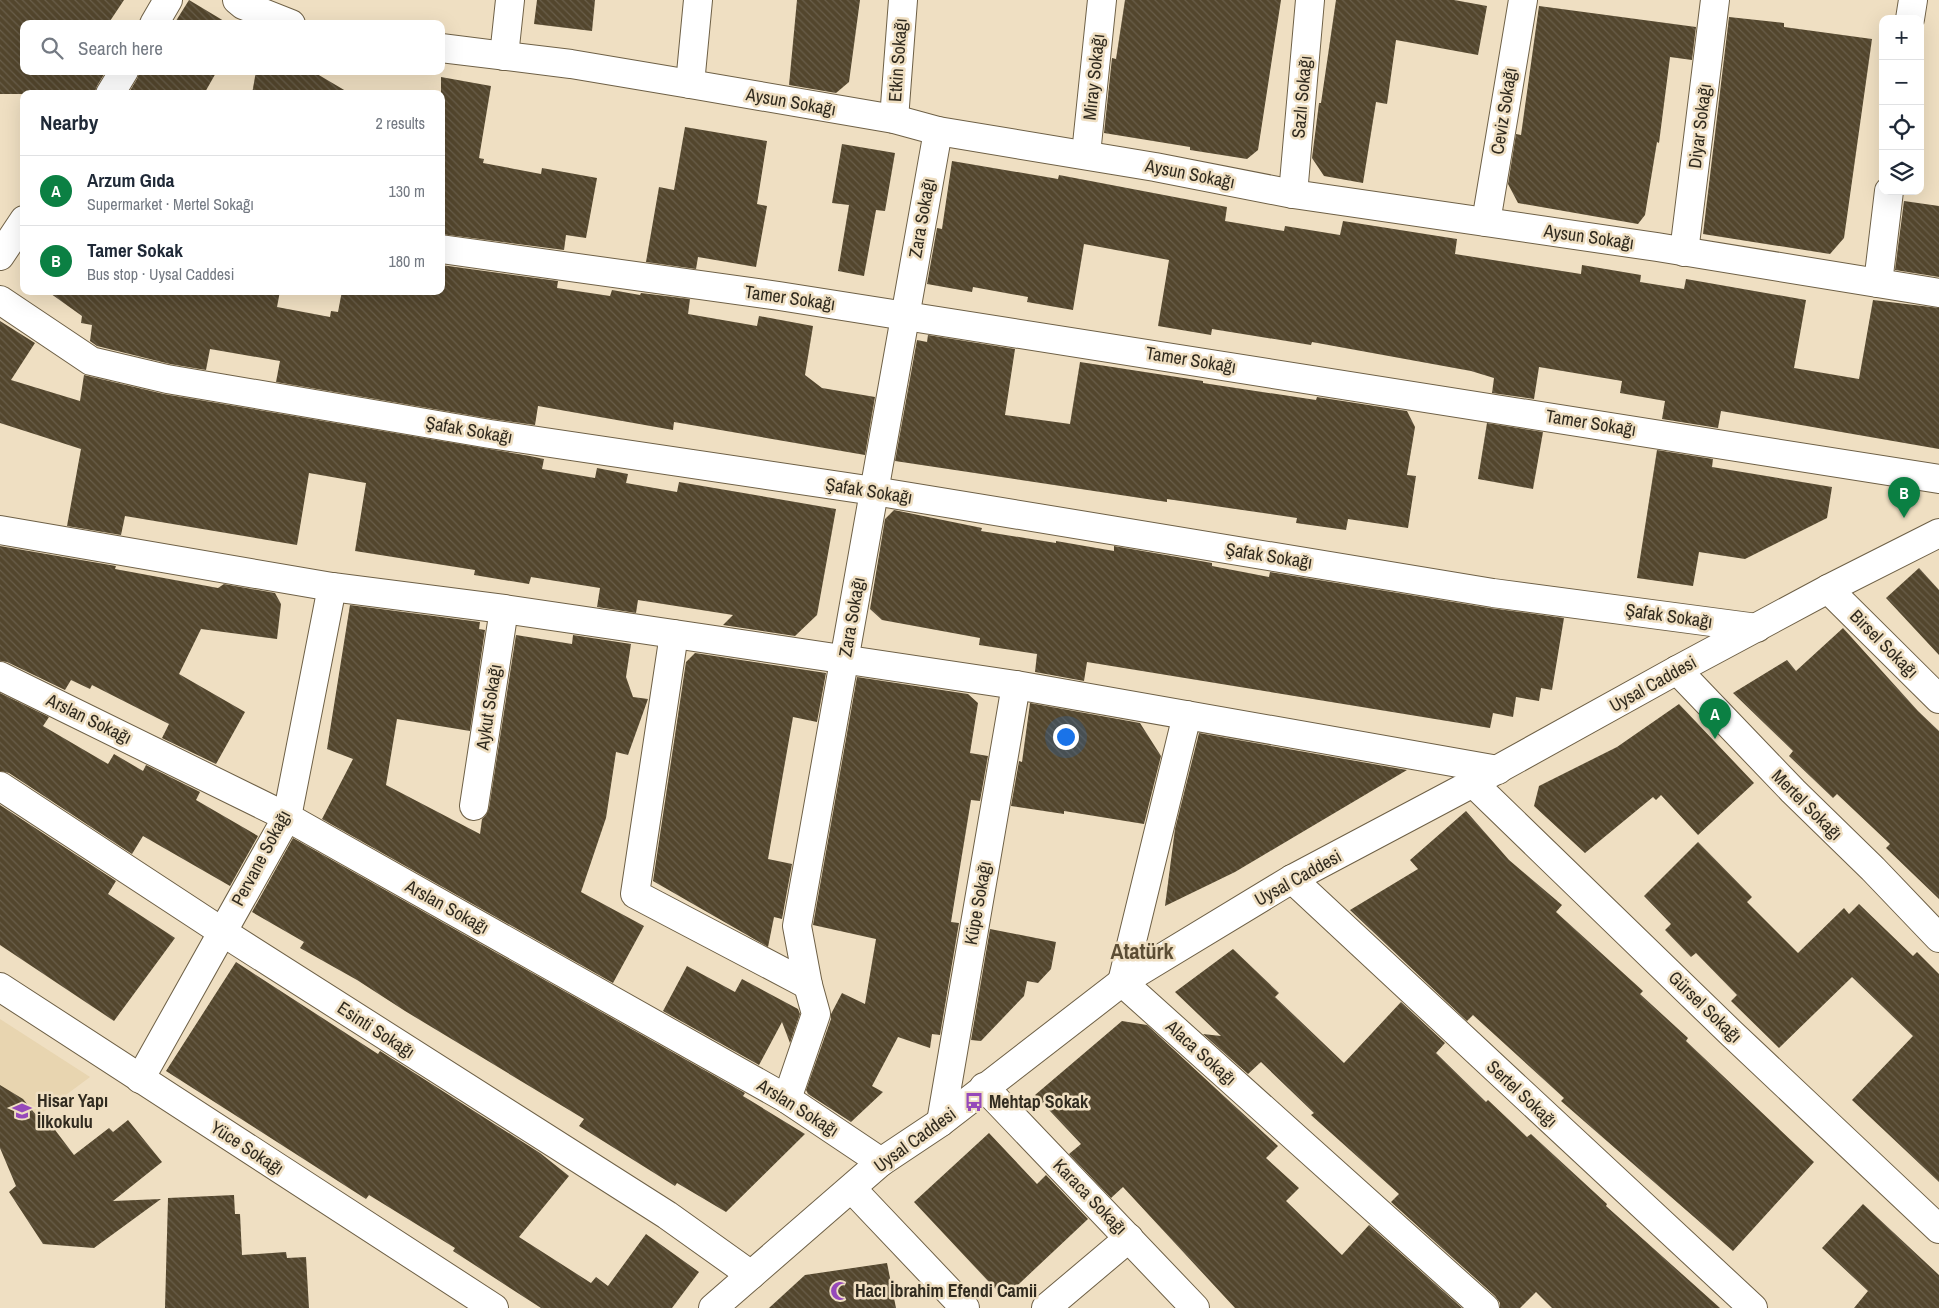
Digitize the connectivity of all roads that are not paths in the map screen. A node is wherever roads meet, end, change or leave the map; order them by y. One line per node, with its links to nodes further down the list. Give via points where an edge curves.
1 (168, 0): 12 (street)
2 (236, 0): 13 (street)
3 (510, 0): 15 (street)
4 (698, 0): 17 (street)
5 (903, 0): 19 (street, Etkin Sokağı)
6 (1102, 0): 21 (street, Miray Sokağı)
7 (1310, 0): 22 (street, Sazlı Sokağı)
8 (1522, 0): 24 (street, Ceviz Sokağı)
9 (1715, 0): 27 (street, Diyar Sokağı)
10 (1912, 0): 11 (street)
11 (1910, 15)
12 (156, 20)
13 (281, 20)
14 (445, 49): 15 (street, Aysun Sokağı)
15 (504, 56): 17 (street, Aysun Sokağı)
16 (122, 75): 18 (street)
17 (690, 84): 19 (street, Aysun Sokağı)
18 (112, 90)
19 (894, 120): 20 (street, Aysun Sokağı)
20 (938, 130): 21 (street, Aysun Sokağı); 32 (street, Zara Sokağı)
21 (1086, 154): 22 (street, Aysun Sokağı)
22 (1293, 194): 24 (street, Aysun Sokağı)
23 (1889, 195): 29 (street)
24 (1486, 222): 27 (street, Aysun Sokağı)
25 (20, 226): 28 (street)
26 (445, 250): 32 (street, Tamer Sokağı)
27 (1684, 252): 29 (street, Aysun Sokağı)
28 (0, 256)
29 (1878, 283): 30 (street, Aysun Sokağı)
30 (1939, 293)
31 (0, 300): 34 (street, Şafak Sokağı, via 91,361 167,379 490,434)
32 (904, 316): 33 (street, Tamer Sokağı); 34 (street, Zara Sokağı)
33 (1939, 479)
34 (874, 492): 40 (street, Şafak Sokağı, via 1493,593); 42 (street, Zara Sokağı)
35 (0, 530): 37 (street)
36 (1939, 533): 38 (street, Uysal Caddesi)
37 (332, 587): 39 (street); 52 (street, Pervane Sokağı)
38 (1828, 589): 40 (street, Uysal Caddesi); 46 (street, Birsel Sokağı)
39 (504, 609): 41 (street); 51 (street, Aykut Sokağı)
40 (1757, 628): 43 (street, Uysal Caddesi)
41 (674, 634): 42 (street); 57 (street, via 635,894)
42 (845, 659): 45 (street); 57 (street, Zara Sokağı, via 797,926)
43 (1677, 670): 48 (street, Uysal Caddesi); 55 (street, Mertel Sokağı)
44 (0, 676): 52 (street, Arslan Sokağı)
45 (1016, 685): 47 (street); 62 (street, Küpe Sokağı)
46 (1939, 699)
47 (1187, 715): 48 (street); 56 (street)
48 (1498, 770): 49 (street, Uysal Caddesi)
49 (1473, 783): 53 (street, Uysal Caddesi); 65 (street, Gürsel Sokağı)
50 (0, 786): 54 (street, Esinti Sokağı)
51 (474, 806)
52 (287, 817): 54 (street, Pervane Sokağı); 61 (street, Arslan Sokağı)
53 (1292, 879): 56 (street, Uysal Caddesi); 74 (street, Sertel Sokağı)
54 (221, 932): 59 (street, Pervane Sokağı); 67 (street, Esinti Sokağı, via 667,1215)
55 (1939, 938)
56 (1122, 982): 60 (street, Uysal Caddesi); 73 (street, Alaca Sokağı)
57 (808, 985): 61 (street, Zara Sokağı, via 816,1014)
58 (0, 987): 59 (street, Yüce Sokağı)
59 (140, 1078): 68 (street, Yüce Sokağı)
60 (984, 1087): 62 (street, Uysal Caddesi); 66 (street, Karaca Sokağı)
61 (787, 1098): 63 (street, Arslan Sokağı)
62 (941, 1122): 63 (street, Uysal Caddesi)
63 (881, 1162): 64 (street, Uysal Caddesi)
64 (852, 1190): 67 (street, Uysal Caddesi); 70 (street)
65 (1939, 1229)
66 (1129, 1238): 71 (street); 72 (street, Karaca Sokağı)
67 (751, 1275): 69 (street, Uysal Caddesi)
68 (494, 1308)
69 (713, 1308)
70 (965, 1308)
71 (1046, 1308)
72 (1195, 1308)
73 (1484, 1308)
74 (1753, 1308)

